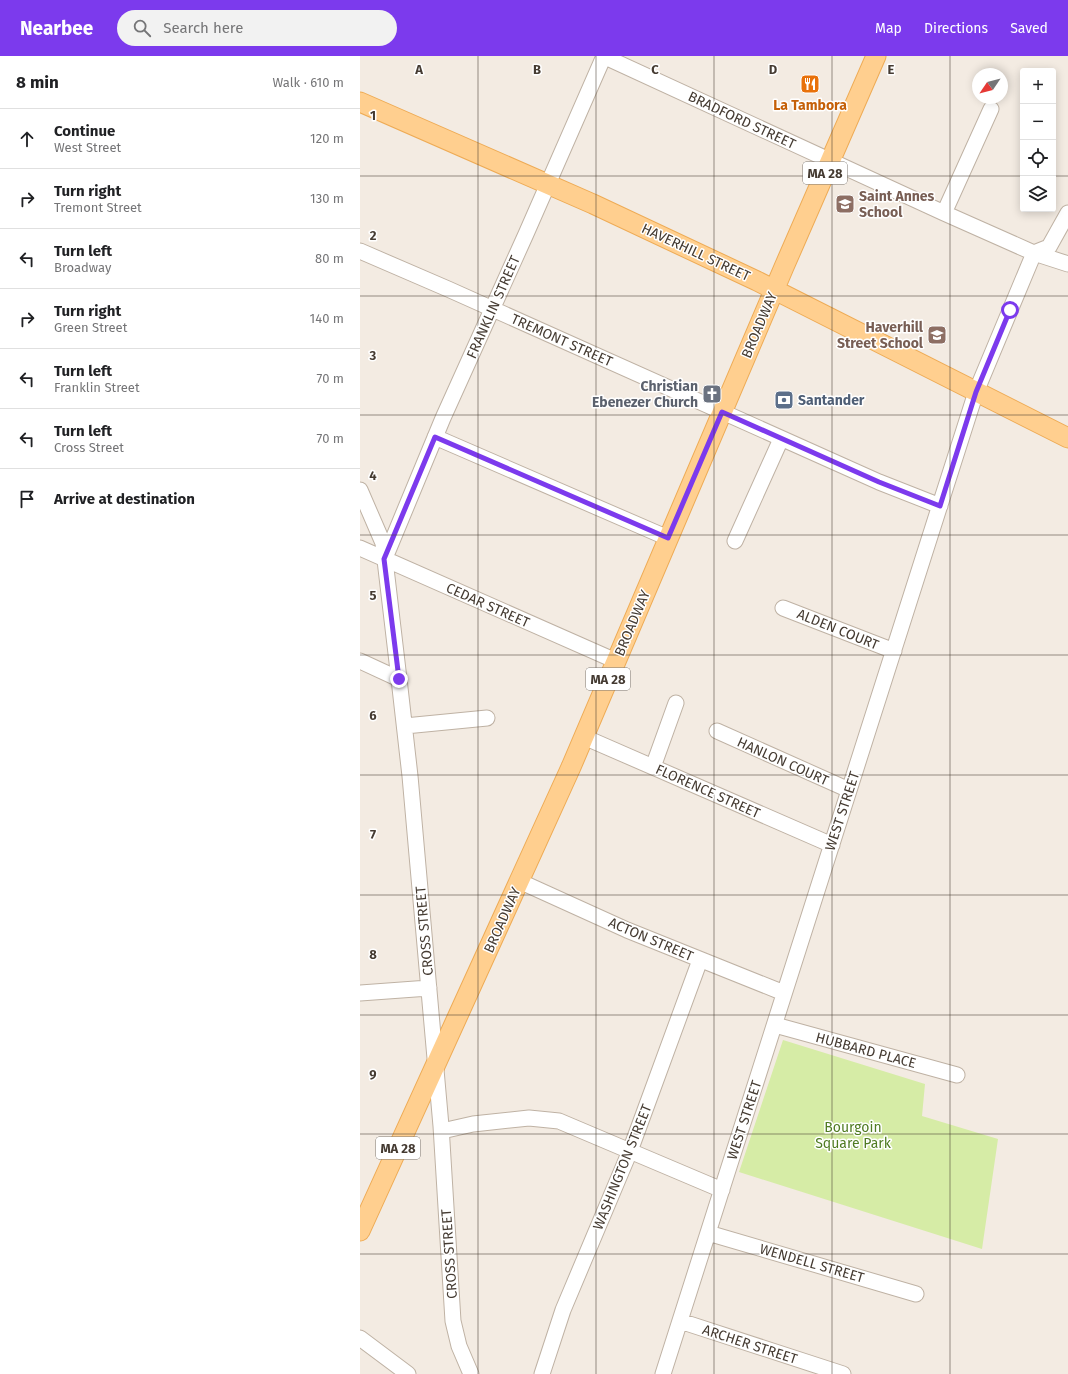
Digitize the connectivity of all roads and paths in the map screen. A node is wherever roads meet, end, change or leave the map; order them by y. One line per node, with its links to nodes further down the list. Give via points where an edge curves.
1 (604, 56): 5 (street, BRADFORD STREET); 6 (street, FRANKLIN STREET)
2 (876, 56): 5 (main road, BROADWAY / MA 28)
3 (360, 102): 6 (main road, HAVERHILL STREET)
4 (991, 109): 7 (street)
5 (830, 161): 7 (street, BRADFORD STREET); 12 (main road, BROADWAY / MA 28)
6 (548, 184): 12 (main road, HAVERHILL STREET); 13 (street, FRANKLIN STREET)
7 (944, 213): 10 (street, BRADFORD STREET)
8 (1068, 213): 10 (street, via 1049,247)
9 (360, 251): 13 (street, TREMONT STREET)
10 (1034, 253): 11 (street, BRADFORD STREET); 14 (street, WEST STREET)
11 (1068, 264)
12 (774, 290): 14 (main road, HAVERHILL STREET); 15 (main road, BROADWAY / MA 28)
13 (492, 309): 15 (street, TREMONT STREET); 16 (street, FRANKLIN STREET)
14 (976, 392): 18 (main road, HAVERHILL STREET); 20 (street, WEST STREET)
15 (722, 412): 17 (street, TREMONT STREET); 21 (main road, BROADWAY / MA 28)
16 (435, 437): 21 (street); 24 (street, FRANKLIN STREET)
17 (781, 438): 20 (street, TREMONT STREET); 22 (street)
18 (1068, 438)
19 (360, 490): 24 (street, CROSS STREET, via 383,543)
20 (940, 506): 26 (street, WEST STREET)
21 (668, 538): 28 (main road, BROADWAY / MA 28)
22 (735, 541)
23 (360, 548): 24 (street, CEDAR STREET)
24 (384, 559): 28 (street, CEDAR STREET); 29 (street, CROSS STREET)
25 (783, 608): 26 (street, ALDEN COURT)
26 (894, 651): 36 (street, WEST STREET)
27 (360, 661): 29 (street)
28 (616, 661): 34 (main road, BROADWAY / MA 28)
29 (399, 679): 32 (street, CROSS STREET)
30 (676, 703): 35 (street)
31 (487, 718): 32 (street)
32 (405, 726): 40 (street, CROSS STREET)
33 (717, 731): 36 (street, HANLON COURT)
34 (584, 737): 35 (street, FLORENCE STREET); 38 (main road, BROADWAY / MA 28)
35 (652, 767): 37 (street, FLORENCE STREET)
36 (849, 790): 37 (street, WEST STREET)
37 (832, 845): 42 (street, WEST STREET)
38 (520, 881): 39 (street, ACTON STREET); 44 (main road, BROADWAY / MA 28)
39 (700, 960): 42 (street, ACTON STREET); 47 (street, WASHINGTON STREET)
40 (429, 988): 41 (street); 44 (street, CROSS STREET)
41 (360, 993)
42 (784, 993): 43 (street, WEST STREET)
43 (775, 1025): 45 (street, HUBBARD PLACE); 48 (street, WEST STREET)
44 (436, 1065): 46 (street, CROSS STREET); 49 (main road, BROADWAY / MA 28)
45 (957, 1075)
46 (442, 1131): 47 (street, via 473,1124 529,1118 559,1121); 55 (street, CROSS STREET, via 453,1321 459,1346)
47 (630, 1151): 48 (street); 56 (street, WASHINGTON STREET, via 563,1310)
48 (722, 1190): 50 (street, WEST STREET)
49 (360, 1231)
50 (708, 1233): 51 (street, WENDELL STREET); 52 (street, WEST STREET)
51 (916, 1294)
52 (680, 1321): 57 (street, WEST STREET); 58 (street, ARCHER STREET)
53 (360, 1338): 54 (street)
54 (408, 1374)
55 (471, 1374)
56 (542, 1374)
57 (663, 1374)
58 (843, 1374)

